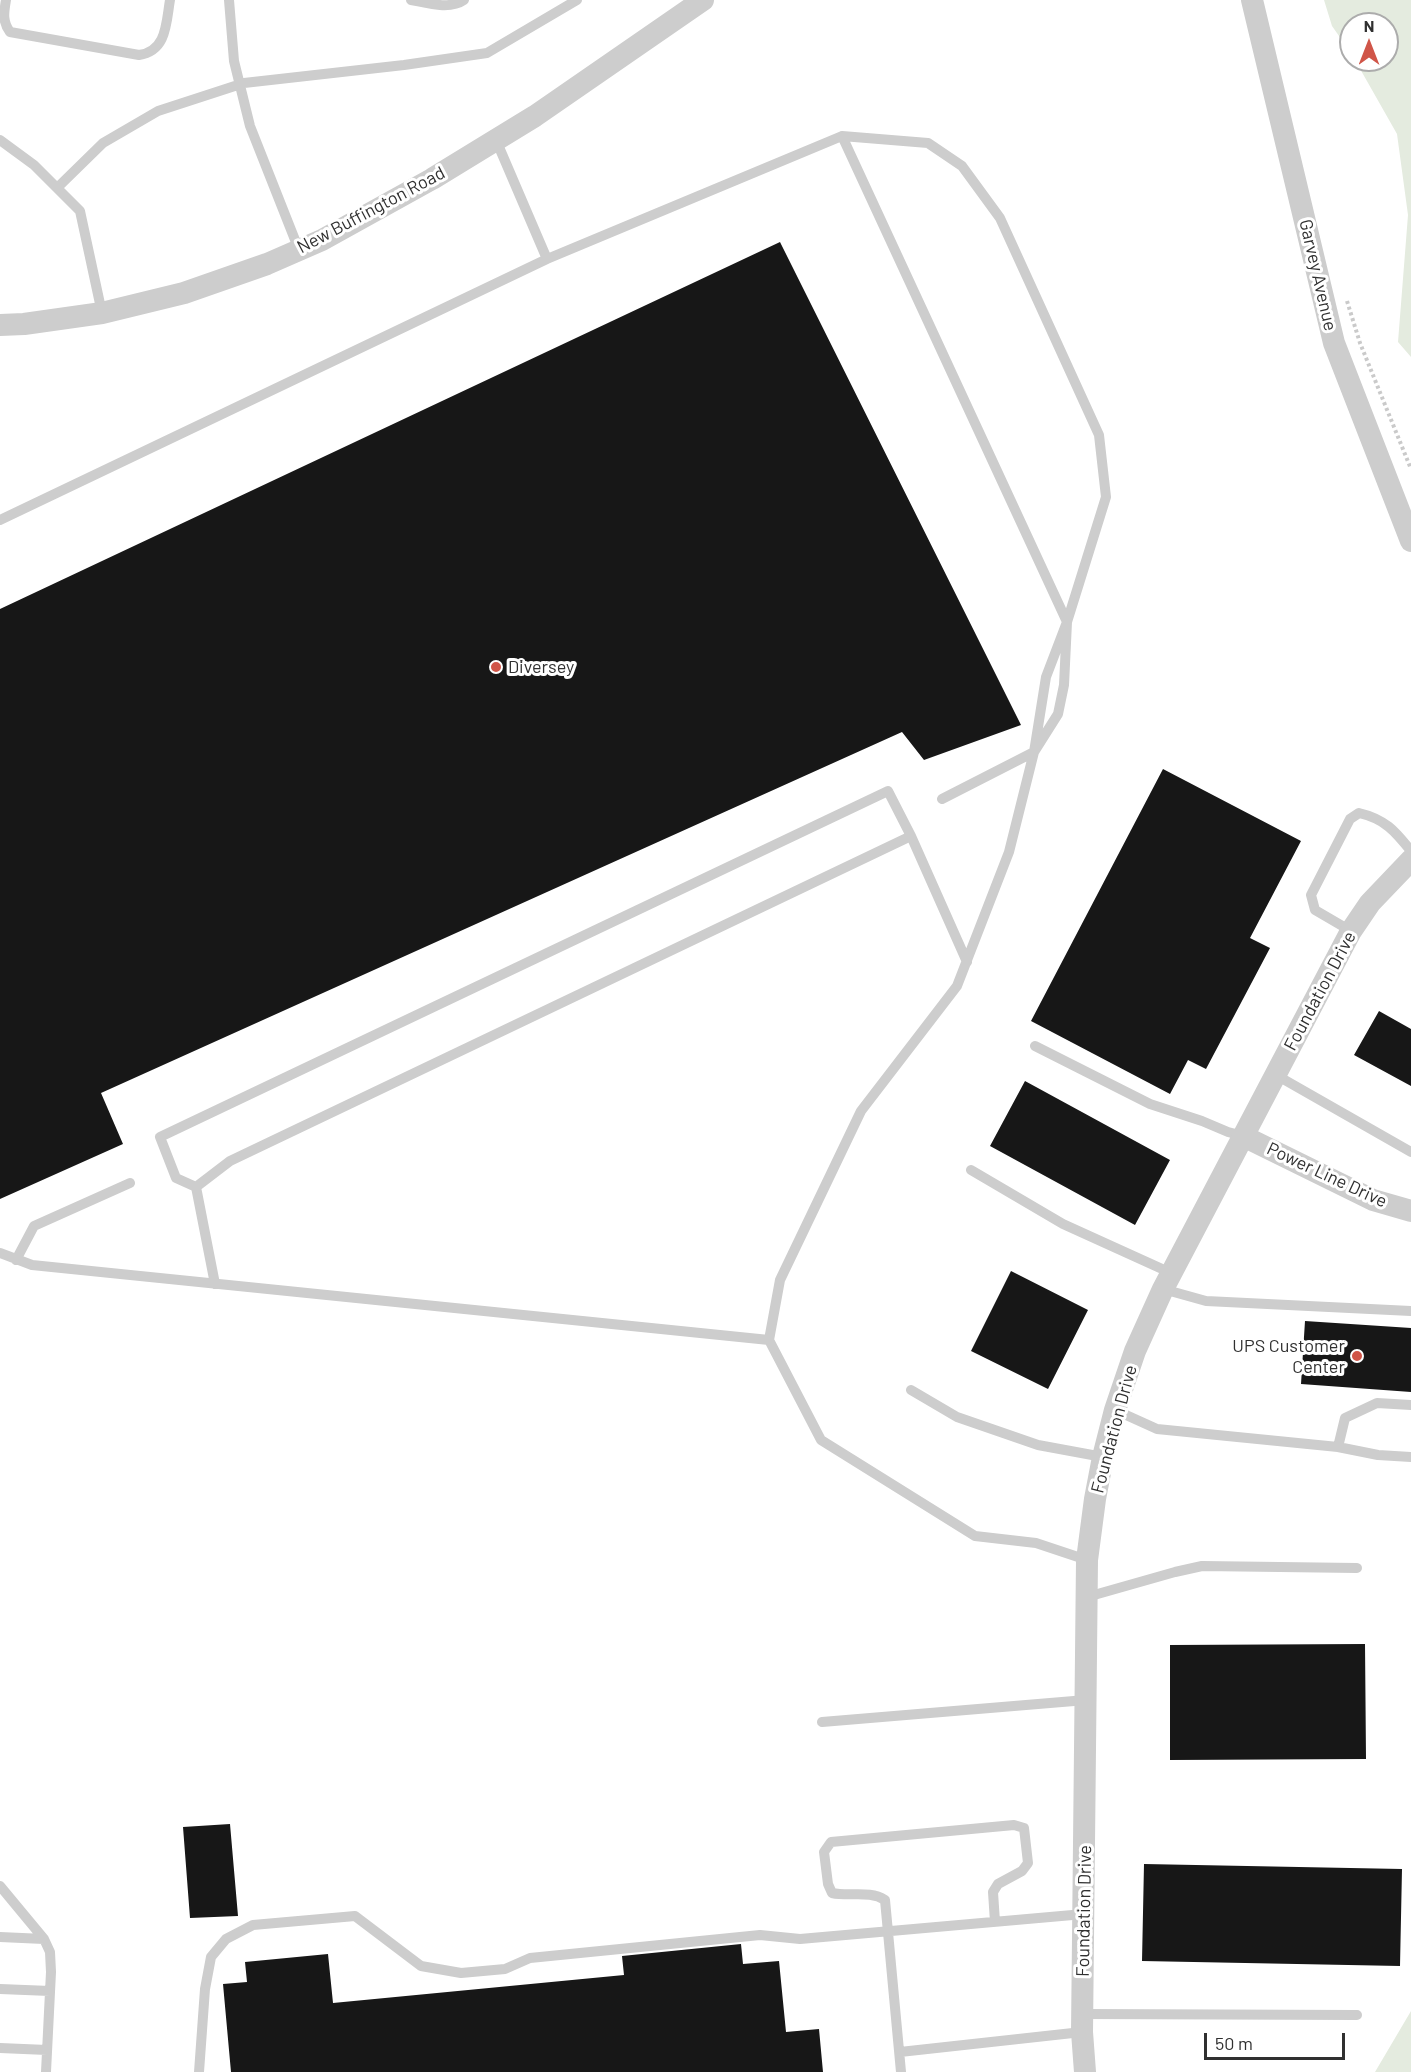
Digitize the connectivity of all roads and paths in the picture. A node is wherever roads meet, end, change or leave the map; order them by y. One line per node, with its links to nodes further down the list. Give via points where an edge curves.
1 (6, 0): 2 (lane, via 3,17 10,32 139,55 150,53 163,37)
2 (170, 0)
3 (230, 0): 9 (lane, via 234,61)
4 (411, 0): 5 (lane, via 440,5)
5 (464, 0)
6 (577, 0): 9 (lane, via 487,52)
7 (703, 0): 12 (street, New Buffington Road)
8 (1252, 0): 21 (street, Garvey Avenue, via 1334,343)
9 (240, 84): 13 (lane, via 158,111 103,143); 14 (lane, via 250,126)
10 (842, 136): 15 (lane); 22 (lane); 22 (lane, via 928,143 962,166 1000,218 1099,435 1106,497)
11 (0, 140): 13 (lane)
12 (496, 140): 14 (street, New Buffington Road, via 432,179); 15 (lane)
13 (57, 188): 17 (lane, via 80,211)
14 (298, 250): 17 (street, New Buffington Road, via 184,293)
15 (547, 259): 20 (lane)
16 (1344, 293): 19 (path, via 1360,344)
17 (102, 313): 18 (street, New Buffington Road)
18 (0, 325)
19 (1411, 469)
20 (0, 520)
21 (1411, 541)
22 (1067, 622): 23 (lane, via 1046,677); 23 (lane, via 1064,686 1058,714)
23 (1034, 752): 24 (lane); 29 (lane, via 1009,852)
24 (942, 800)
25 (911, 836): 29 (lane); 36 (lane, via 230,1161); 36 (lane, via 888,791 160,1137 176,1178)
26 (1411, 851): 28 (lane, via 1392,828 1372,816 1359,813 1350,819 1311,895 1315,910)
27 (1411, 860): 28 (street, Foundation Drive, via 1370,903)
28 (1351, 931): 31 (street, Foundation Drive)
29 (967, 962): 43 (lane, via 957,986 861,1111 780,1280)
30 (1035, 1046): 32 (lane, via 1150,1104)
31 (1275, 1075): 32 (street, Foundation Drive); 33 (lane)
32 (1244, 1136): 37 (street, Power Line Drive, via 1372,1200); 40 (street, Foundation Drive)
33 (1411, 1152)
34 (971, 1170): 40 (lane)
35 (130, 1183): 39 (lane, via 34,1226)
36 (196, 1187): 41 (lane)
37 (1411, 1211)
38 (0, 1253): 39 (lane)
39 (16, 1260): 41 (lane, via 32,1265)
40 (1167, 1281): 42 (lane, via 1206,1301); 46 (street, Foundation Drive, via 1135,1351)
41 (215, 1284): 43 (lane)
42 (1411, 1311)
43 (769, 1340): 50 (lane, via 821,1440 975,1536 1036,1543)
44 (911, 1390): 48 (lane, via 957,1417 1038,1445)
45 (1411, 1405): 47 (lane, via 1377,1403 1345,1418)
46 (1115, 1410): 47 (lane, via 1157,1429); 48 (street, Foundation Drive)
47 (1338, 1447): 49 (lane)
48 (1103, 1457): 50 (street, Foundation Drive)
49 (1411, 1457)
50 (1087, 1560): 52 (street, Foundation Drive)
51 (1357, 1568): 52 (lane, via 1202,1566)
52 (1087, 1597): 53 (street, Foundation Drive)
53 (1086, 1700): 54 (lane); 56 (street, Foundation Drive)
54 (822, 1722)
55 (0, 1886): 60 (lane)
56 (1084, 1914): 57 (lane); 64 (street, Foundation Drive)
57 (995, 1922): 58 (lane); 58 (lane, via 993,1892 1028,1863 1024,1828 1014,1825 831,1842 824,1852 832,1893 876,1894 885,1900)
58 (890, 1931): 67 (lane); 69 (lane, via 800,1939 760,1935 530,1958 505,1969 461,1973 422,1966 355,1916 253,1925 226,1939 211,1957)
59 (0, 1936): 60 (lane)
60 (44, 1939): 62 (lane, via 50,1952)
61 (0, 1989): 62 (lane)
62 (50, 1991): 66 (lane)
63 (1357, 2015): 64 (lane)
64 (1083, 2023): 67 (lane); 71 (street, Foundation Drive)
65 (0, 2048): 66 (lane)
66 (47, 2050): 68 (lane)
67 (900, 2052): 70 (lane)
68 (46, 2072)
69 (199, 2072)
70 (901, 2072)
71 (1085, 2072)

